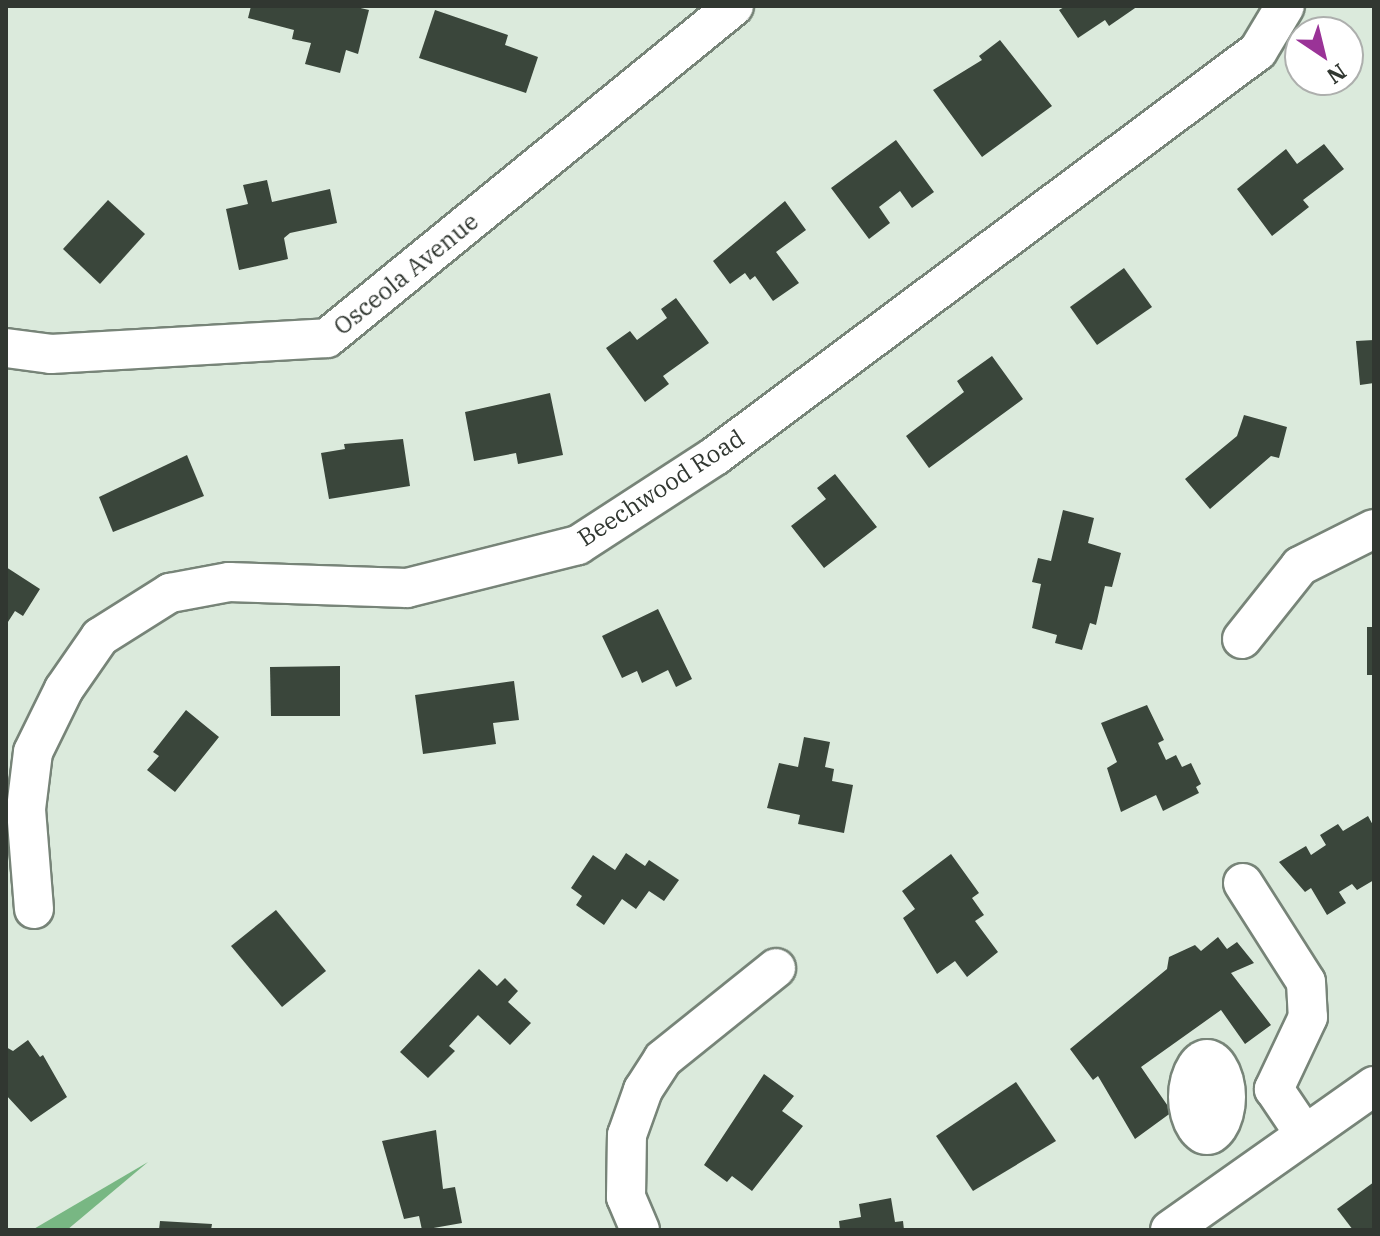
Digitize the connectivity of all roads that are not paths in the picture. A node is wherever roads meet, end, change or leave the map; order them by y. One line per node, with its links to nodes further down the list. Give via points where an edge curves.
1 (734, 6): 3 (street, Osceola Avenue, via 327,338 51,354)
2 (1285, 6): 7 (street, Beechwood Road, via 1258,51 715,456 578,545 407,588 229,582 170,593 100,637 64,689 33,752 26,809)
3 (6, 348)
4 (1374, 529): 5 (street, via 1300,566)
5 (1242, 639)
6 (1243, 883): 11 (street, via 1306,982 1308,1017)
7 (34, 909)
8 (776, 968): 13 (street, via 663,1059 643,1090 627,1150 626,1197)
9 (1222, 1074): 11 (street)
10 (1374, 1086): 12 (street)
11 (1274, 1089): 12 (street)
12 (1305, 1135): 14 (street)
13 (640, 1230)
14 (1170, 1230)

